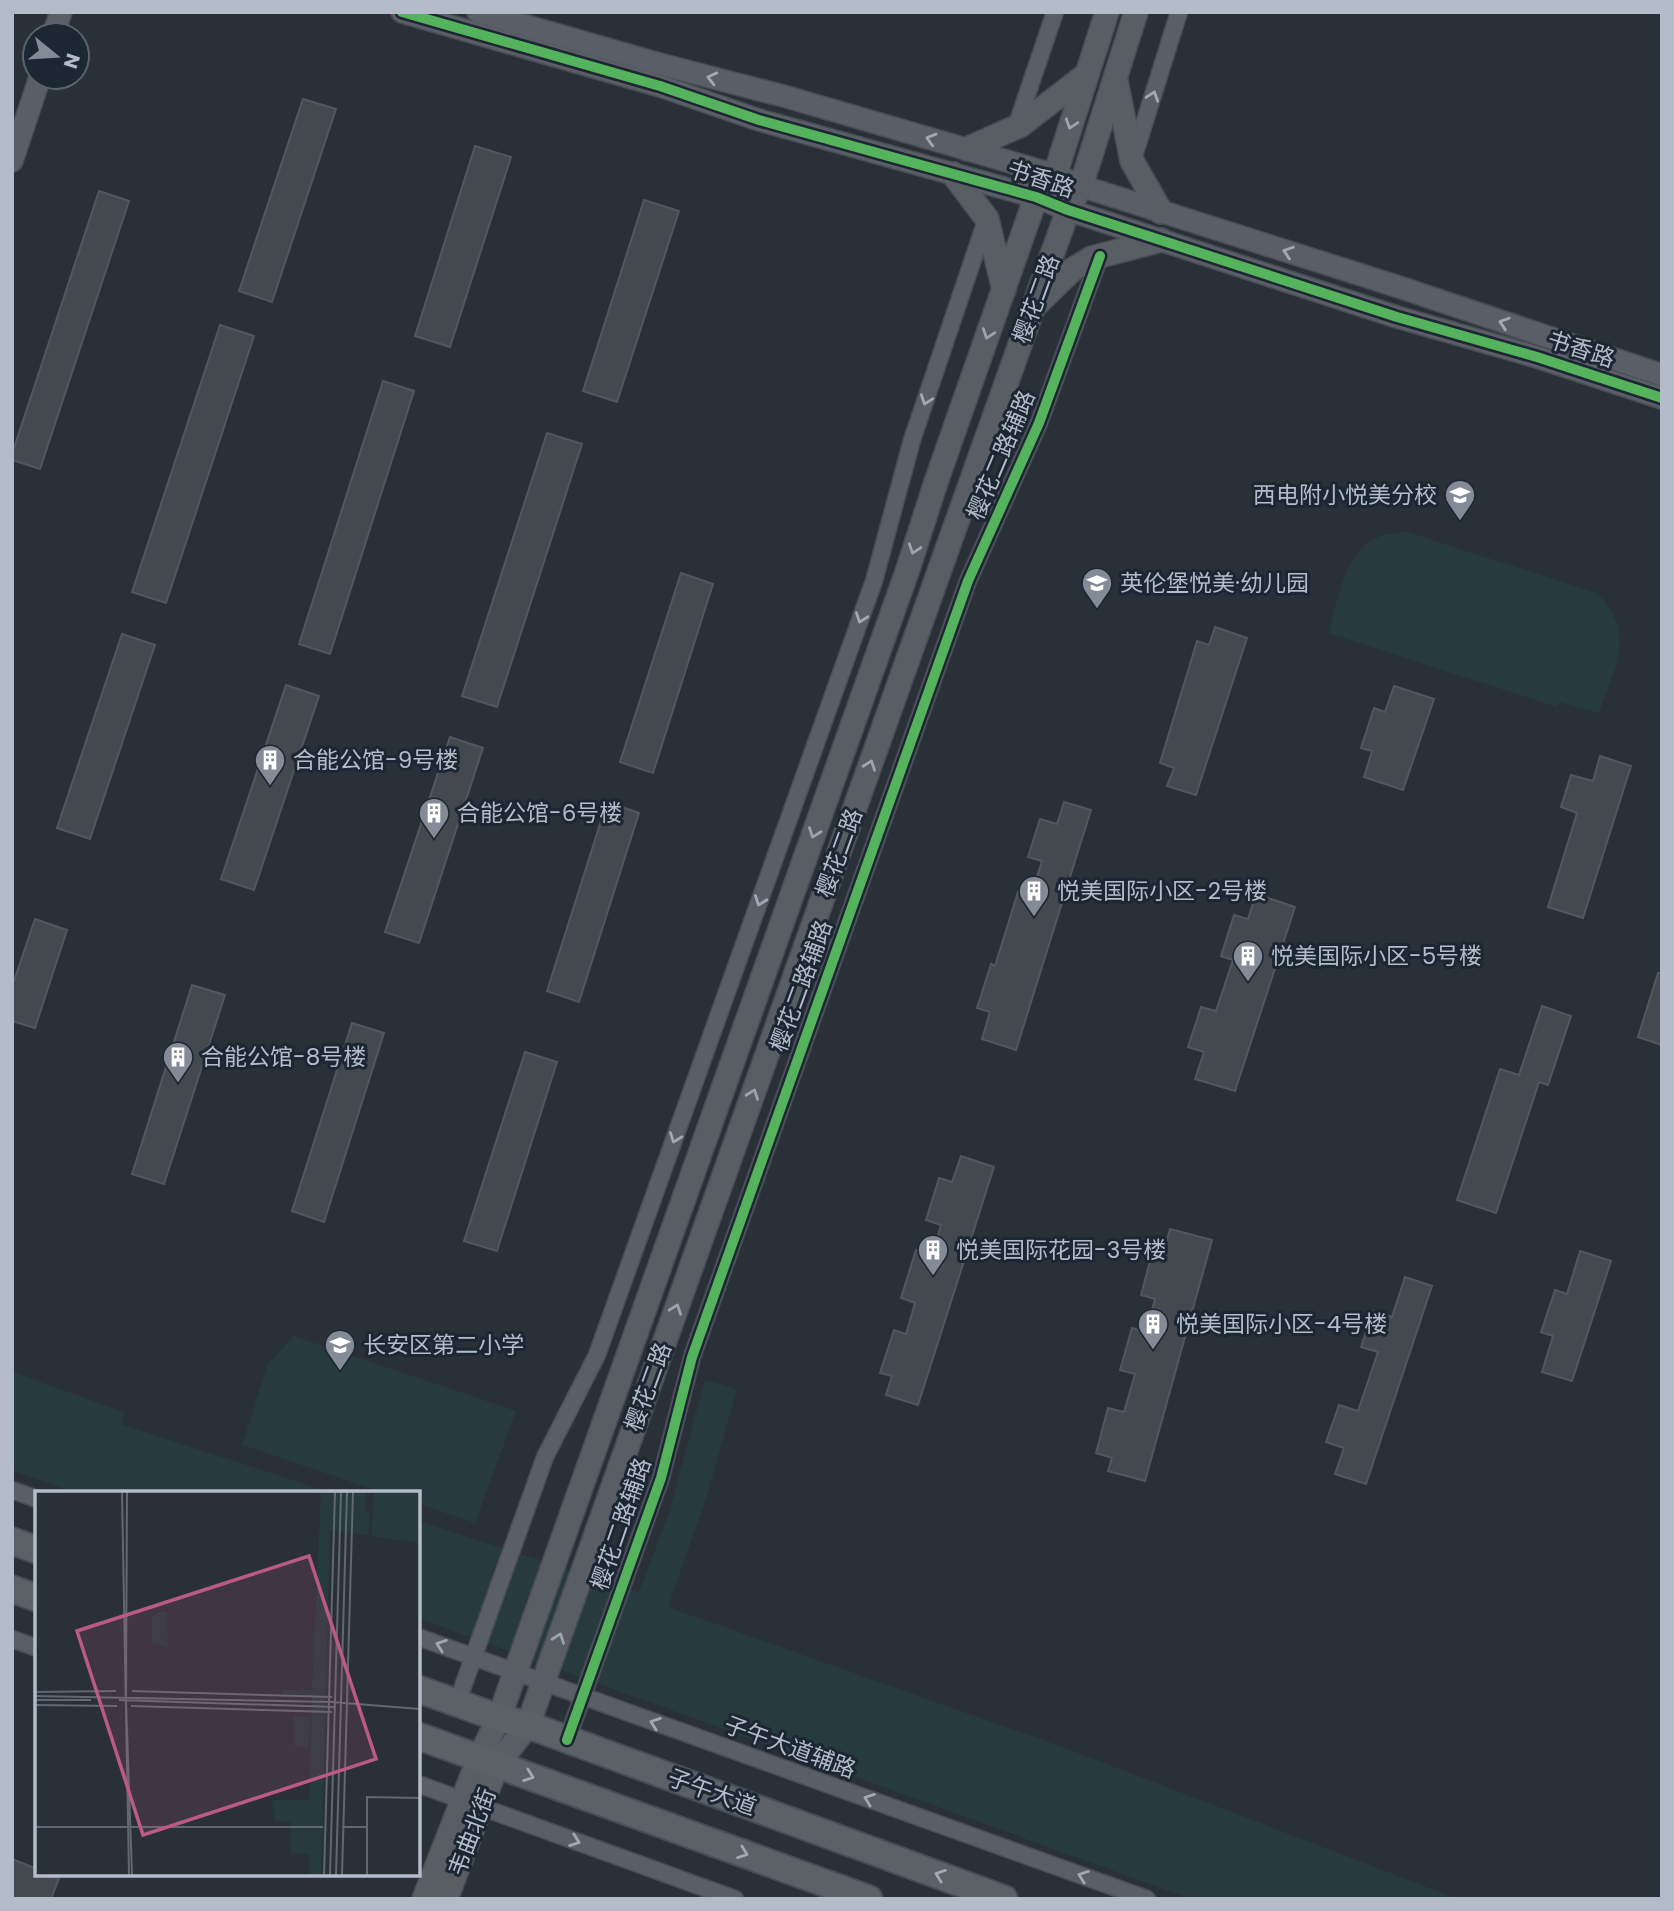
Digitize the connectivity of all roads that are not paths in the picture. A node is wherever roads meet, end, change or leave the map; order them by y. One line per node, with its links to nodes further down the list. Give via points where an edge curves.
1 (402, 12): 14 (street, 书香路)
2 (478, 12): 11 (street, 书香路, one-way to 2)
3 (1055, 12): 10 (street)
4 (1107, 12): 7 (main road, 樱花二路)
5 (1136, 12): 8 (main road, 樱花二路)
6 (1179, 12): 13 (street, one-way to 6)
7 (1087, 74): 10 (main road); 15 (main road, 樱花二路, one-way to 15)
8 (1115, 79): 13 (main road); 16 (main road, 樱花二路)
9 (35, 91): 12 (street)
10 (1016, 127): 11 (main road)
11 (967, 149): 15 (street, 书香路)
12 (12, 161)
13 (1132, 161): 19 (main road)
14 (953, 174): 17 (street, 书香路); 20 (main road)
15 (1055, 175): 16 (street, 书香路); 17 (main road, 樱花二路)
16 (1081, 186): 18 (main road, 樱花二路); 19 (street, 书香路)
17 (1036, 197): 18 (street, 书香路); 23 (main road, 樱花二路)
18 (1068, 210): 21 (street, 书香路); 24 (main road, 樱花二路)
19 (1161, 212): 25 (street, 书香路, one-way to 19)
20 (987, 219): 23 (main road); 36 (street, one-way to 36, via 912,440 874,581 597,1355 545,1457)
21 (1161, 240): 22 (main road); 26 (street, 书香路)
22 (1100, 256): 24 (main road, via 1072,270); 40 (street, 樱花二路辅路, via 1039,423 968,581 692,1357 661,1478)
23 (1004, 289): 37 (main road, 樱花二路, one-way to 37)
24 (1032, 309): 38 (main road, 樱花二路, one-way to 24)
25 (1662, 375)
26 (1662, 398)
27 (12, 1490): 28 (street)
28 (35, 1498)
29 (12, 1541): 30 (main road)
30 (35, 1549)
31 (12, 1589): 32 (main road)
32 (35, 1597)
33 (420, 1638): 36 (street, 子午大道辅路, one-way to 33)
34 (12, 1639): 35 (street)
35 (35, 1647)
36 (473, 1657): 37 (street, 子午大道辅路); 41 (street)
37 (515, 1672): 38 (street, 子午大道辅路); 42 (main road, 樱花二路)
38 (543, 1682): 40 (street, 子午大道辅路); 43 (main road, 樱花二路)
39 (420, 1690): 41 (main road, 子午大道)
40 (582, 1697): 45 (street, 樱花二路辅路); 54 (street, 子午大道辅路, one-way to 40)
41 (457, 1703): 42 (main road, 子午大道)
42 (499, 1718): 43 (main road, 子午大道); 46 (main road, 樱花二路)
43 (528, 1725): 45 (main road, 子午大道); 46 (main road, 樱花二路)
44 (420, 1737): 46 (main road, 子午大道)
45 (567, 1740): 53 (main road, 子午大道, one-way to 45)
46 (488, 1761): 48 (main road, 韦曲北街); 52 (main road, 子午大道, one-way to 52)
47 (420, 1785): 48 (street)
48 (472, 1804): 49 (main road, 韦曲北街); 50 (main road, 韦曲北街); 51 (street, one-way to 51)
49 (424, 1899)
50 (446, 1899)
51 (735, 1899)
52 (869, 1899)
53 (1004, 1899)
54 (1147, 1899)

